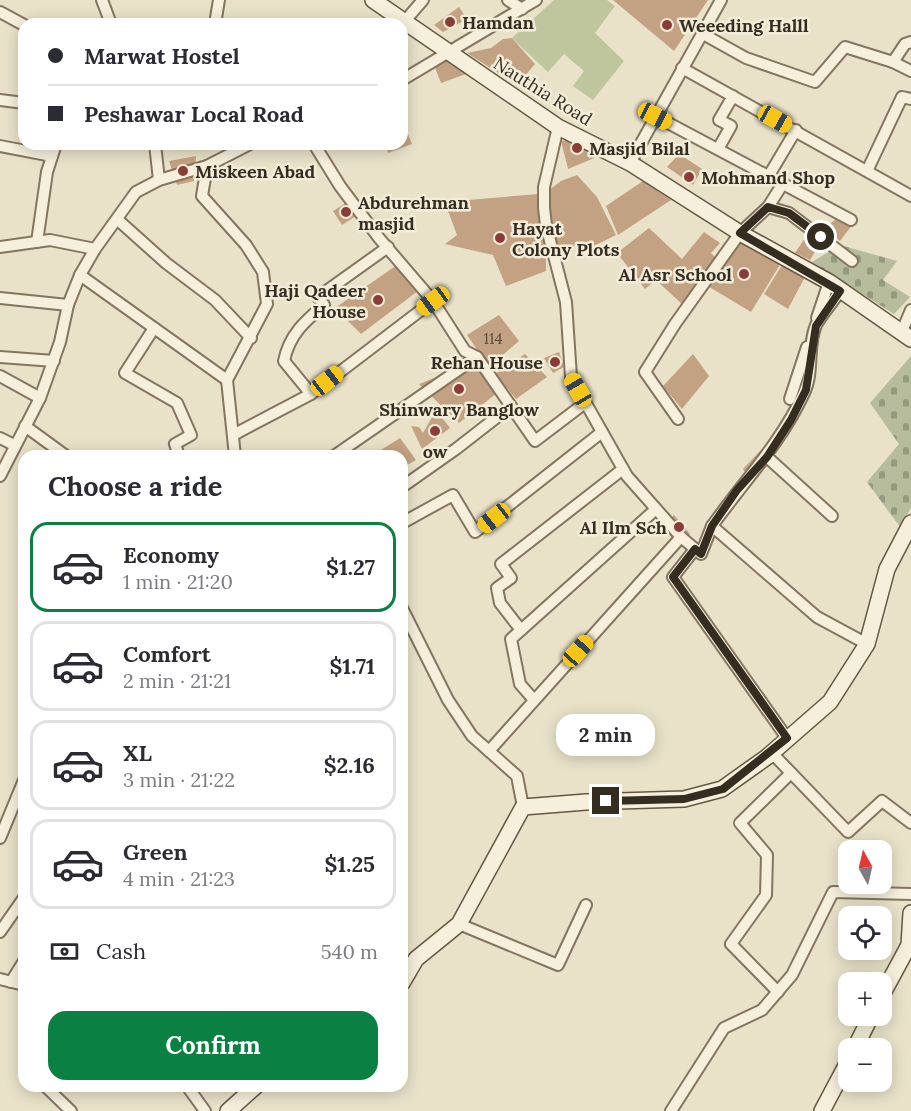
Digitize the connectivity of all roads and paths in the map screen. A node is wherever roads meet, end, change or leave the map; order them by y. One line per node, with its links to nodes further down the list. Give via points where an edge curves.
1 (102, 0): 10 (street)
2 (219, 0): 11 (street)
3 (373, 0): 12 (street, Nauthia Road)
4 (423, 0): 13 (street)
5 (508, 0): 8 (street)
6 (536, 0): 8 (street)
7 (722, 0): 16 (street)
8 (522, 9): 18 (street)
9 (0, 12): 14 (street)
10 (109, 18)
11 (216, 18)
12 (400, 18)
13 (407, 18)
14 (18, 22)
15 (408, 24): 18 (street, Nauthia Road)
16 (703, 34): 19 (street, via 746,58 815,82 845,47); 20 (street)
17 (911, 42): 19 (street, via 905,44)
18 (450, 54): 22 (street); 28 (street, Nauthia Road)
19 (893, 62): 21 (street)
20 (682, 68): 23 (street); 27 (street)
21 (911, 71)
22 (408, 77)
23 (733, 96): 29 (street); 32 (street, via 719,120 731,126)
24 (911, 99): 41 (street, via 902,97)
25 (0, 100): 26 (street)
26 (18, 102)
27 (655, 116): 32 (street); 39 (street)
28 (558, 127): 39 (street, Nauthia Road); 72 (street, via 544,187 546,225 566,302 571,377)
29 (796, 130): 41 (street); 42 (street)
30 (0, 146): 31 (street)
31 (18, 149)
32 (718, 149): 42 (street)
33 (21, 150): 38 (street)
34 (54, 150): 38 (street)
35 (156, 150): 43 (street)
36 (238, 150): 40 (street)
37 (318, 150): 52 (street)
38 (52, 156): 50 (street)
39 (630, 164): 49 (street, Nauthia Road)
40 (207, 166): 43 (street); 63 (street, via 202,196 246,245 263,272 267,304)
41 (867, 171): 45 (street)
42 (768, 177): 44 (street)
43 (159, 180): 47 (street, via 136,192)
44 (783, 184): 46 (street); 48 (street)
45 (911, 196)
46 (768, 207): 49 (street); 54 (street, via 789,213)
47 (117, 220): 53 (street); 63 (street, via 215,300)
48 (851, 220)
49 (740, 233): 56 (street, Nauthia Road); 74 (street, via 645,372)
50 (37, 242): 51 (street); 53 (street, via 50,240)
51 (0, 247)
52 (388, 248): 58 (street); 69 (street, via 318,297 324,305 300,325 287,345 284,361)
53 (95, 249): 55 (street)
54 (852, 261)
55 (80, 275): 59 (street); 61 (street)
56 (834, 287): 62 (street, Nauthia Road); 71 (street); 84 (street, via 816,326 806,390)
57 (0, 298): 59 (street)
58 (433, 301): 65 (street, via 465,351); 69 (street)
59 (68, 305): 66 (street)
60 (911, 310): 62 (street)
61 (154, 328): 68 (street); 81 (street, via 125,373 177,403 191,435 175,444)
62 (906, 335)
63 (250, 338): 68 (street)
64 (0, 357): 66 (street)
65 (477, 357): 73 (street); 83 (street)
66 (54, 361): 70 (street)
67 (0, 376): 70 (street)
68 (228, 380): 77 (street)
69 (310, 394): 77 (street)
70 (40, 398): 75 (street)
71 (790, 399)
72 (585, 403): 73 (street, via 535,441); 76 (street)
73 (510, 407): 87 (street)
74 (678, 419)
75 (25, 426): 79 (street); 80 (street)
76 (602, 432): 85 (street); 90 (street, via 475,532 453,495)
77 (233, 435): 82 (street)
78 (0, 438): 79 (street)
79 (14, 445): 86 (street)
80 (58, 450)
81 (177, 450)
82 (234, 450)
83 (343, 450)
84 (767, 457): 89 (street); 92 (street)
85 (623, 469): 88 (street); 97 (street, via 501,564 511,578 497,588 500,603)
86 (0, 476)
87 (408, 483)
88 (656, 509): 93 (street); 97 (street)
89 (832, 516)
90 (408, 520)
91 (911, 523): 94 (street)
92 (712, 526): 95 (street, via 701,554); 98 (street, via 817,617)
93 (681, 537): 95 (street); 99 (street)
94 (906, 544): 98 (street, via 886,569)
95 (695, 549): 100 (street, via 673,577)
96 (408, 620): 101 (street, via 448,700 472,736)
97 (521, 630): 99 (street, via 511,639 520,684)
98 (867, 644): 100 (street, via 830,702)
99 (534, 700): 101 (street)
100 (787, 738): 102 (street)
101 (489, 751): 105 (street, via 517,776)
102 (771, 752): 103 (street); 105 (street, via 723,789 684,799)
103 (791, 773): 106 (street, via 848,832 882,801); 119 (street, via 740,823 767,855 766,895 731,944)
104 (18, 794): 107 (street)
105 (523, 807): 112 (street)
106 (911, 823)
107 (0, 838)
108 (911, 894): 119 (street, via 833,892 792,975)
109 (586, 905): 112 (street, via 558,965)
110 (18, 906): 113 (street)
111 (911, 914): 114 (street)
112 (459, 924): 116 (street, via 416,959)
113 (0, 932)
114 (910, 946): 117 (street)
115 (18, 967): 118 (street)
116 (408, 973)
117 (892, 978)
118 (5, 981)
119 (778, 992): 127 (street, via 762,1011 724,1028)
120 (838, 1081): 128 (street)
121 (51, 1092): 124 (street)
122 (191, 1092): 125 (street)
123 (249, 1092): 126 (street)
124 (71, 1111)
125 (205, 1111)
126 (228, 1111)
127 (671, 1111)
128 (822, 1111)

